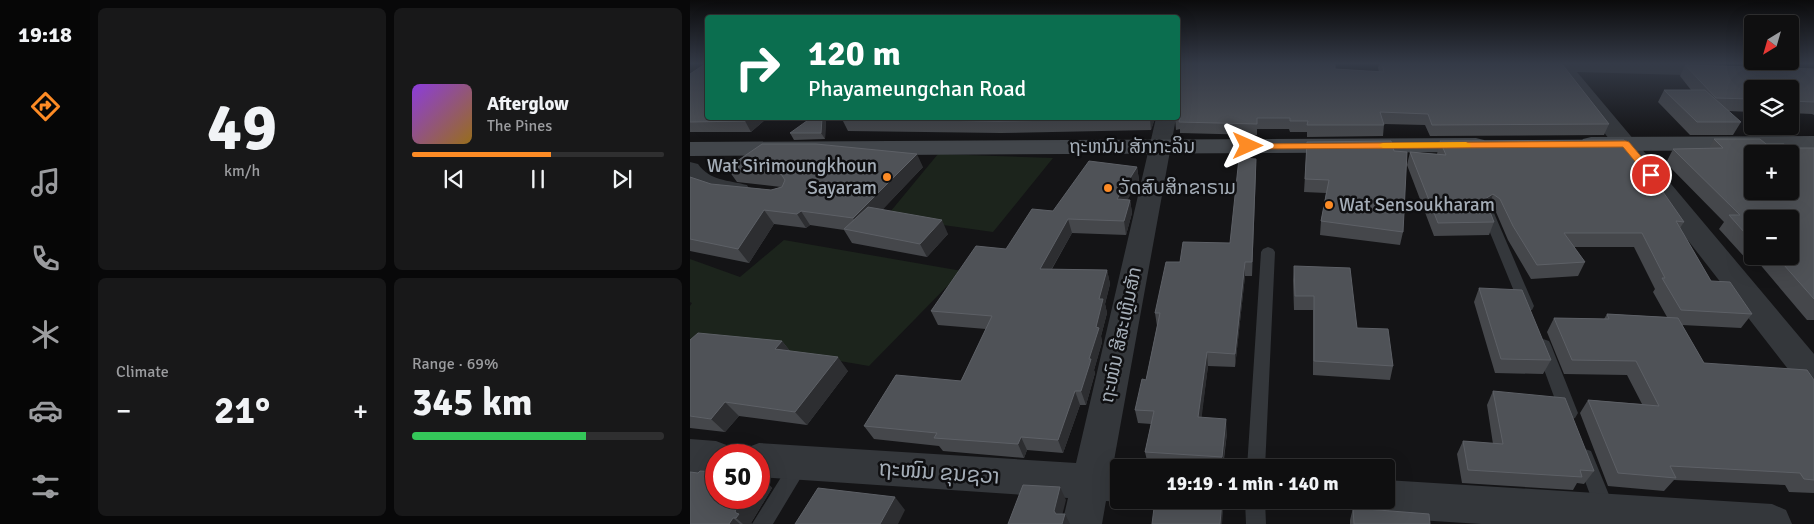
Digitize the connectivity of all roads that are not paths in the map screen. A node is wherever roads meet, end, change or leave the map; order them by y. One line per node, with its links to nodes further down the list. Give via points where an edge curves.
1 (1580, 88): 5 (street)
2 (1166, 120): 7 (street, ຖະໜົນ ສີສະເຫຼີມສັກ)
3 (1814, 143): 5 (main road)
4 (1567, 144): 5 (main road)
5 (1626, 144): 14 (street)
6 (1498, 145): 7 (main road, ຖະຫນົນ ສັກກະລິນ)
7 (1159, 147): 8 (main road, ຖະຫນົນ ສັກກະລິນ); 22 (street, ຖະໜົນ ສີສະເຫຼີມສັກ)
8 (693, 159): 9 (street, via 691,174 708,184)
9 (761, 193)
10 (1488, 213): 12 (lane)
11 (1268, 252): 19 (lane)
12 (1531, 317)
13 (1538, 334): 15 (lane)
14 (1814, 377)
15 (1573, 424)
16 (1580, 442): 25 (lane)
17 (690, 456): 18 (street)
18 (705, 457)
19 (1256, 459)
20 (770, 461): 21 (street, ຖະໜົນ ຂຸນຊວາ)
21 (800, 463): 22 (street, ຖະໜົນ ຂຸນຊວາ); 26 (lane)
22 (1105, 483): 27 (street, ຖະໜົນ ສີສະເຫຼີມສັກ)
23 (1395, 500): 25 (street)
24 (1255, 509): 28 (lane)
25 (1609, 519): 29 (street)
26 (762, 524)
27 (1082, 524)
28 (1256, 524)
29 (1772, 524)

